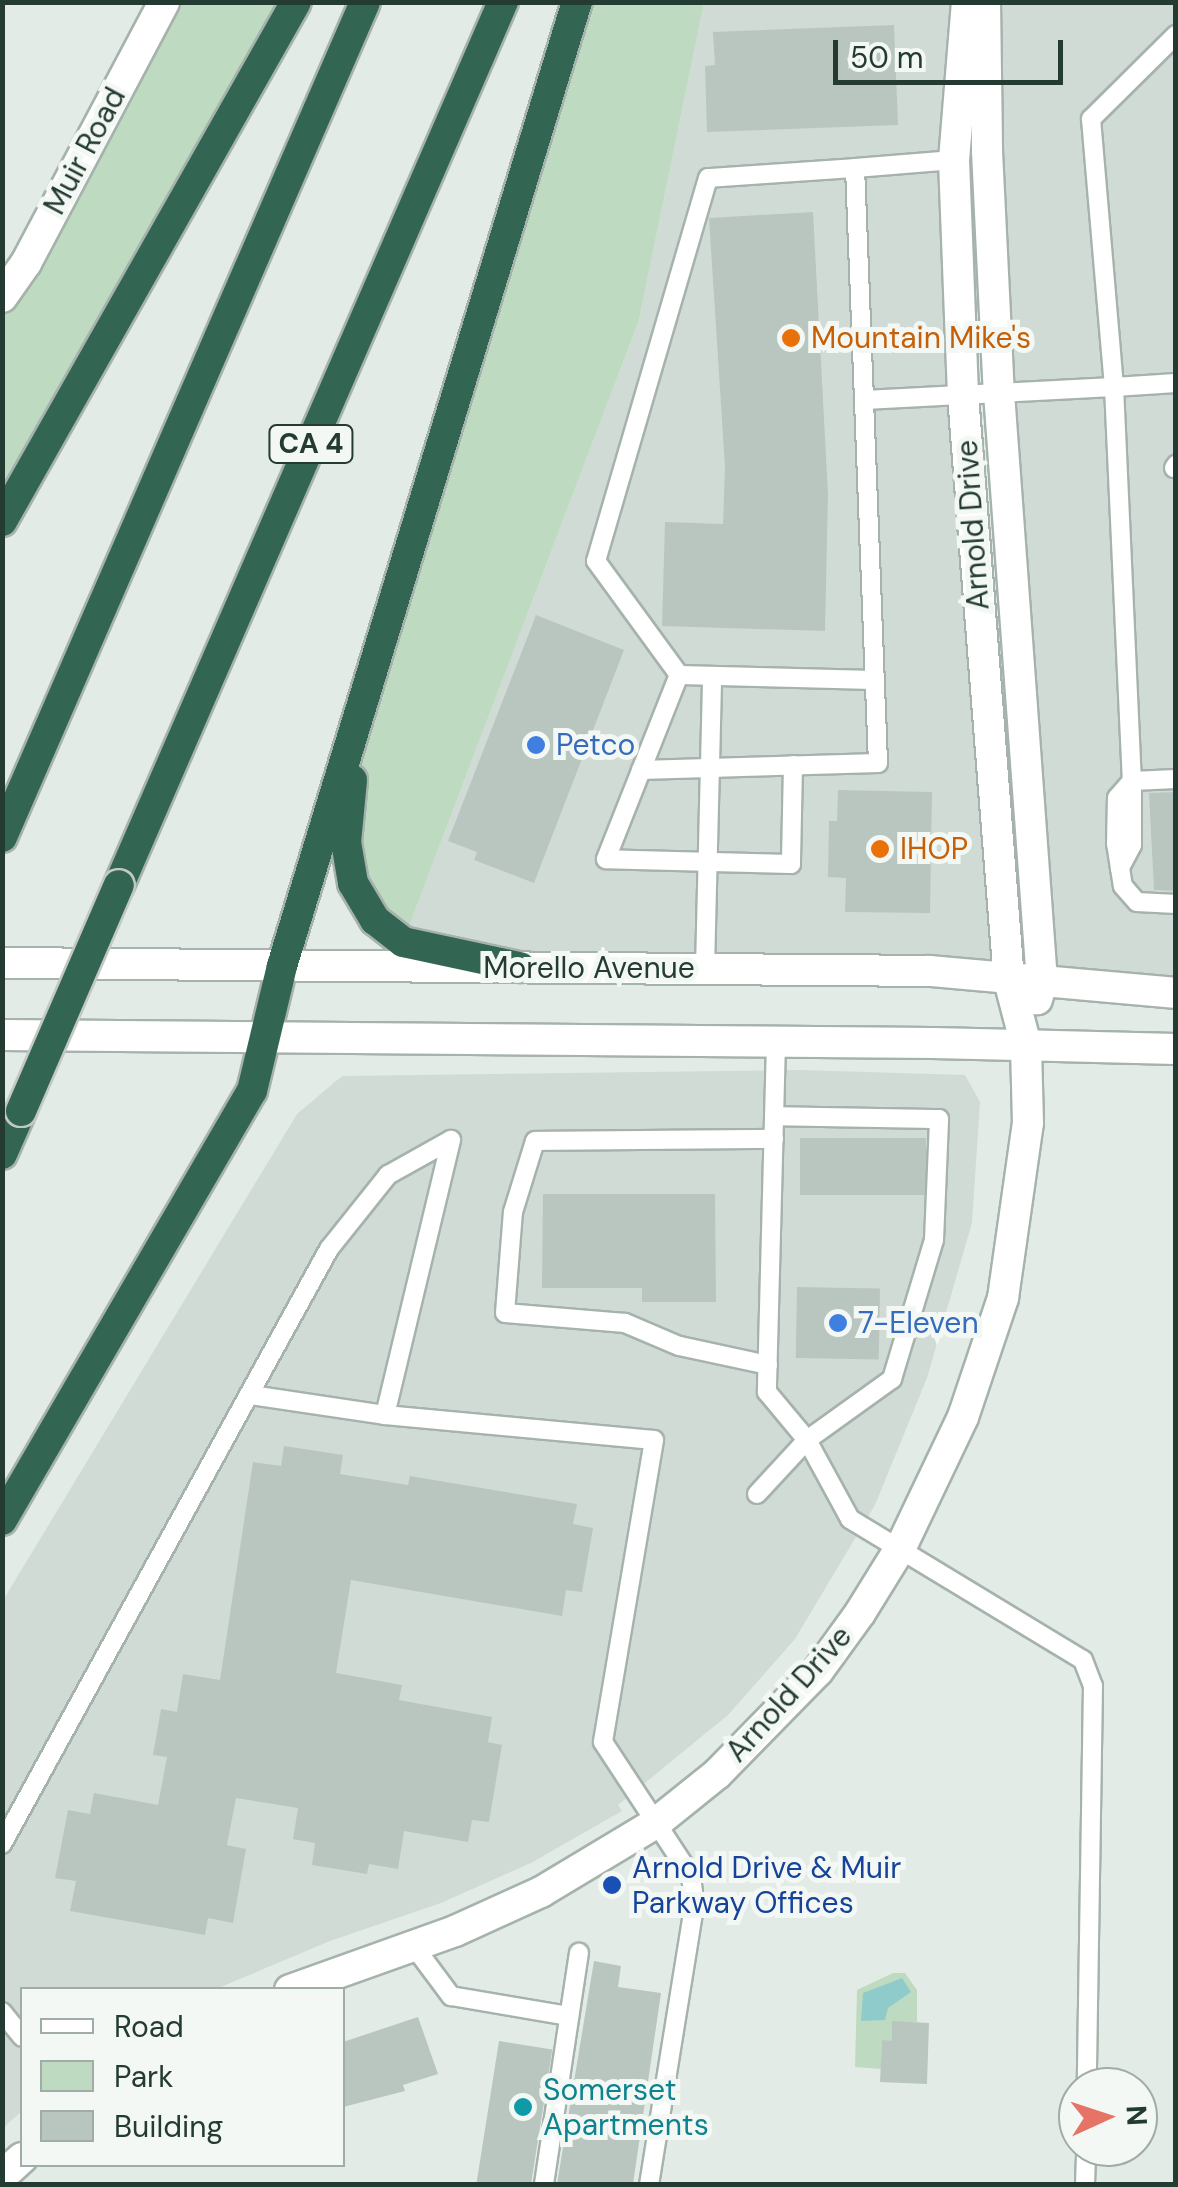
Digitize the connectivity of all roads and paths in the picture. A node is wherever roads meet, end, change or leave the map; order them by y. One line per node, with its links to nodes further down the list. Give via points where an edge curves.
1 (164, 2): 11 (street, Muir Road)
2 (296, 2): 17 (highway)
3 (365, 2): 27 (highway)
4 (503, 2): 44 (highway, CA 4, bridge)
5 (576, 2): 21 (highway)
6 (967, 2): 9 (street, Arnold Drive)
7 (986, 2): 14 (street, Arnold Drive)
8 (1176, 34): 13 (lane, via 1091,120)
9 (954, 160): 10 (lane); 15 (street, Arnold Drive)
10 (854, 168): 16 (lane); 18 (lane, via 708,178 596,561)
11 (2, 298)
12 (1176, 383): 13 (lane)
13 (1114, 387): 14 (lane); 26 (lane)
14 (1000, 393): 15 (lane); 35 (street, Arnold Drive)
15 (963, 395): 16 (lane); 34 (street, Arnold Drive)
16 (864, 400): 20 (lane)
17 (2, 521)
18 (679, 675): 19 (lane); 24 (lane)
19 (712, 676): 20 (lane); 23 (lane)
20 (874, 680): 22 (lane, via 878,763)
21 (354, 731): 31 (highway); 32 (highway, via 346,842 353,883 375,920 403,942)
22 (793, 765): 23 (lane); 28 (lane, via 792,864)
23 (709, 768): 24 (lane); 28 (lane)
24 (641, 770): 28 (lane, via 606,859)
25 (1176, 779): 26 (lane)
26 (1132, 781): 29 (lane, via 1132,846 1120,868 1123,886 1137,902)
27 (2, 837)
28 (708, 863): 33 (lane)
29 (1176, 904)
30 (2, 963): 31 (street, Morello Avenue)
31 (282, 966): 32 (street, Morello Avenue); 38 (highway)
32 (520, 967): 33 (street, Morello Avenue)
33 (706, 969): 34 (street, Morello Avenue, via 930,971)
34 (1008, 980): 35 (street, Morello Avenue); 40 (street, Arnold Drive)
35 (1042, 982): 36 (street, Morello Avenue); 40 (street, Arnold Drive)
36 (1176, 993)
37 (2, 1035): 38 (street)
38 (264, 1037): 39 (street); 50 (highway, via 252,1091)
39 (776, 1042): 40 (street); 42 (lane)
40 (1026, 1045): 41 (street); 51 (street, Arnold Drive, via 1028,1123 1003,1298 963,1417)
41 (1176, 1050)
42 (774, 1116): 43 (lane); 48 (lane, via 939,1120 934,1240 892,1379)
43 (774, 1139): 45 (lane); 45 (lane, via 535,1142 513,1212 505,1312 625,1323 680,1346)
44 (2, 1154)
45 (768, 1364): 48 (lane, via 767,1392)
46 (251, 1395): 47 (lane); 47 (lane, via 328,1248 388,1175 451,1140); 53 (lane)
47 (385, 1415): 52 (lane, via 654,1440 602,1742)
48 (807, 1440): 49 (lane); 51 (lane, via 850,1519)
49 (756, 1494)
50 (2, 1520)
51 (901, 1547): 52 (street, Arnold Drive, via 818,1672 717,1774); 60 (lane, via 1083,1660 1093,1686)
52 (656, 1822): 54 (street, Arnold Drive, via 540,1892); 62 (lane, via 691,1876 694,1907)
53 (2, 1844)
54 (414, 1946): 56 (street, Arnold Drive); 58 (lane, via 451,1996)
55 (579, 1953): 58 (lane)
56 (298, 1987)
57 (2, 2012): 59 (lane)
58 (569, 2016): 61 (lane)
59 (20, 2034)
60 (1087, 2067)
61 (544, 2184)
62 (649, 2184)

